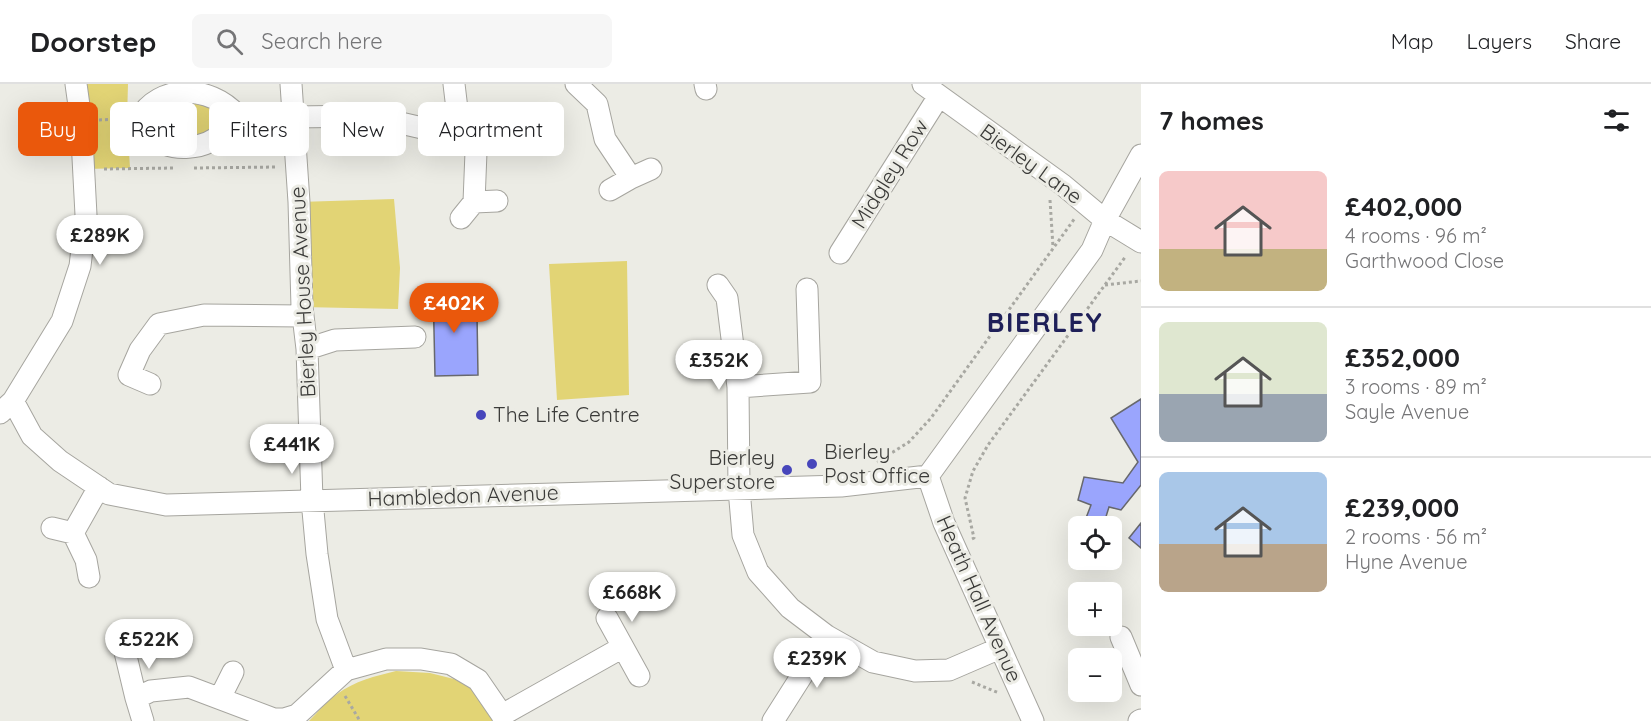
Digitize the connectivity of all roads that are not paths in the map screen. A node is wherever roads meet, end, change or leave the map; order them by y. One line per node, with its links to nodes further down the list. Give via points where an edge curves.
1 (76, 84): 28 (street, via 86,215 80,266 62,321)
2 (291, 84): 6 (street, Bierley House Avenue)
3 (454, 84): 7 (street)
4 (576, 84): 15 (street, via 597,104 605,139)
5 (931, 90): 18 (street, Bierley Lane); 20 (street, Midgley Row)
6 (292, 102)
7 (456, 102)
8 (237, 115): 8 (street, via 208,142 178,148 150,135 139,119 151,100 190,89 209,95)
9 (309, 117): 10 (street, via 370,116)
10 (418, 127)
11 (1141, 155): 18 (street)
12 (296, 156): 23 (street, Bierley House Avenue)
13 (475, 156): 17 (street, via 468,210)
14 (651, 169): 15 (street)
15 (631, 178): 16 (street)
16 (610, 190)
17 (497, 201)
18 (1105, 220): 19 (street, Bierley Lane); 29 (street, via 1092,250)
19 (1139, 241)
20 (840, 253)
21 (718, 285): 27 (street, via 727,298)
22 (807, 289): 27 (street, via 815,383)
23 (302, 316): 25 (street, Bierley House Avenue); 26 (street, via 204,315 159,324 140,350 129,375)
24 (415, 337): 25 (street, via 335,340)
25 (307, 349): 32 (street, Bierley House Avenue)
26 (150, 384)
27 (738, 387): 31 (street)
28 (6, 407): 30 (street, Hambledon Avenue, via 60,461)
29 (928, 476): 31 (street, Hambledon Avenue, via 841,486); 40 (street, Heath Hall Avenue, via 944,523)
30 (99, 487): 32 (street, Hambledon Avenue, via 109,494 166,505); 34 (street)
31 (739, 489): 32 (street, Hambledon Avenue); 37 (street, via 743,535 758,572 790,608)
32 (312, 500): 43 (street, Bierley House Avenue, via 327,619)
33 (52, 528): 34 (street)
34 (73, 533): 35 (street)
35 (89, 577)
36 (607, 618): 39 (street)
37 (827, 636): 40 (street, via 873,662 915,671 949,670); 51 (street)
38 (1121, 637): 45 (street)
39 (623, 647): 44 (street); 49 (street)
40 (1000, 648): 52 (street, Heath Hall Avenue)
41 (125, 652): 46 (street)
42 (233, 672): 47 (street)
43 (341, 674): 48 (street); 49 (street, via 386,659 451,664 478,680)
44 (639, 676)
45 (1141, 685)
46 (136, 698): 47 (street, via 152,691 189,687); 50 (street)
47 (220, 698): 48 (street, via 274,719)
48 (295, 718)
49 (503, 718)
50 (143, 721)
51 (773, 721)
52 (1033, 721)

